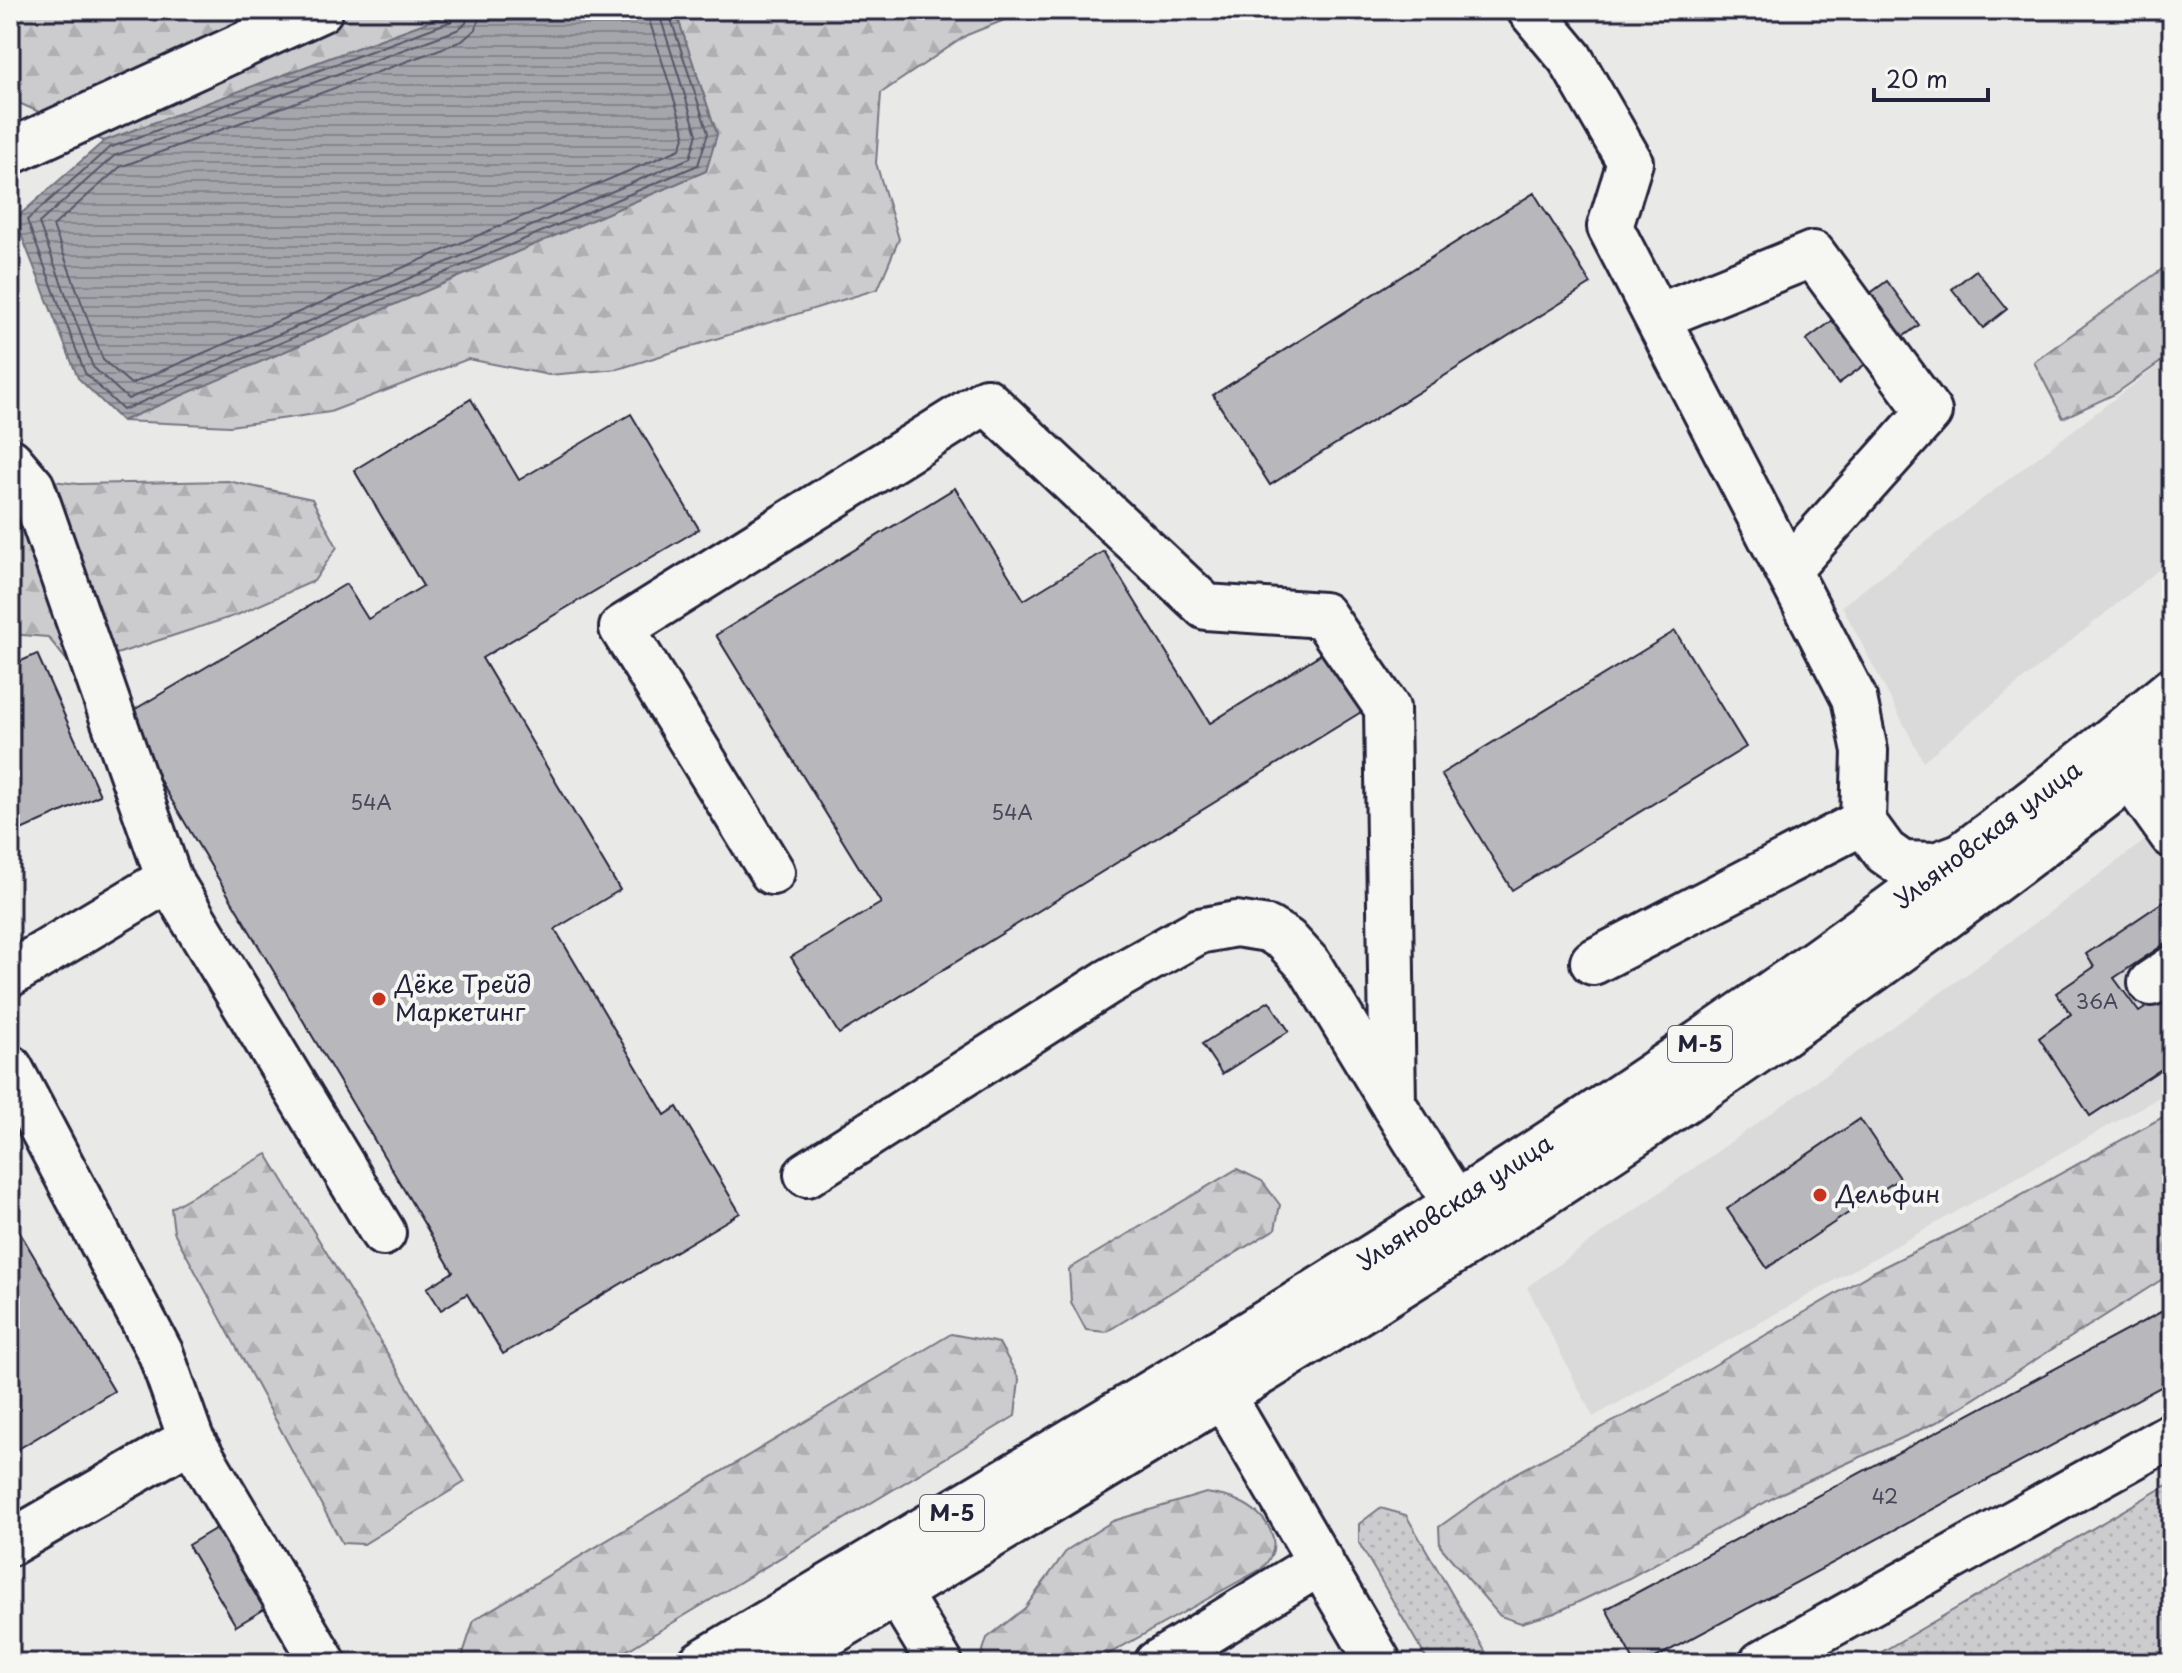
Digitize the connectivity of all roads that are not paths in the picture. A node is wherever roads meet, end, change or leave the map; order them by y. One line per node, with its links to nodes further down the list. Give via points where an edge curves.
1 (320, 10): 3 (main road)
2 (1530, 10): 4 (main road, via 1570,58 1630,162 1610,227)
3 (10, 152)
4 (1657, 317): 6 (main road); 6 (main road, via 1813,254 1929,412)
5 (10, 461): 14 (main road, via 32,487)
6 (1788, 570): 11 (main road, via 1854,698)
7 (2172, 690): 12 (main road, Ульяновская улица / М-5)
8 (2172, 742): 9 (main road, Ульяновская улица / М-5)
9 (2130, 776): 10 (main road); 23 (main road, Ульяновская улица / М-5, via 1868,975 1563,1182)
10 (2172, 835)
11 (1874, 837): 12 (main road, via 1902,864 1913,867); 15 (main road, via 1893,881); 16 (main road)
12 (1963, 855): 15 (main road, Ульяновская улица / М-5)
13 (772, 872): 19 (main road, via 622,628 986,401 1206,607 1323,615 1387,708)
14 (169, 879): 17 (main road); 22 (main road)
15 (1875, 921): 21 (main road, Ульяновская улица / М-5, via 1746,1013)
16 (1593, 962)
17 (10, 974)
18 (10, 1068): 25 (main road, via 161,1354)
19 (1393, 1104): 20 (main road, via 1309,965 1268,929 1236,924 1199,931 1108,982); 21 (main road)
20 (807, 1174)
21 (1455, 1203): 23 (main road, Ульяновская улица / М-5)
22 (383, 1233)
23 (1213, 1379): 27 (main road); 28 (main road, Ульяновская улица / М-5); 30 (main road, Ульяновская улица / М-5)
24 (2172, 1435): 35 (main road)
25 (191, 1439): 26 (main road); 29 (main road)
26 (10, 1543)
27 (1321, 1562): 33 (main road); 34 (main road)
28 (897, 1592): 31 (main road, Ульяновская улица / М-5); 32 (main road)
29 (324, 1663)
30 (701, 1663)
31 (780, 1663)
32 (940, 1663)
33 (1157, 1663)
34 (1379, 1663)
35 (1762, 1663)

